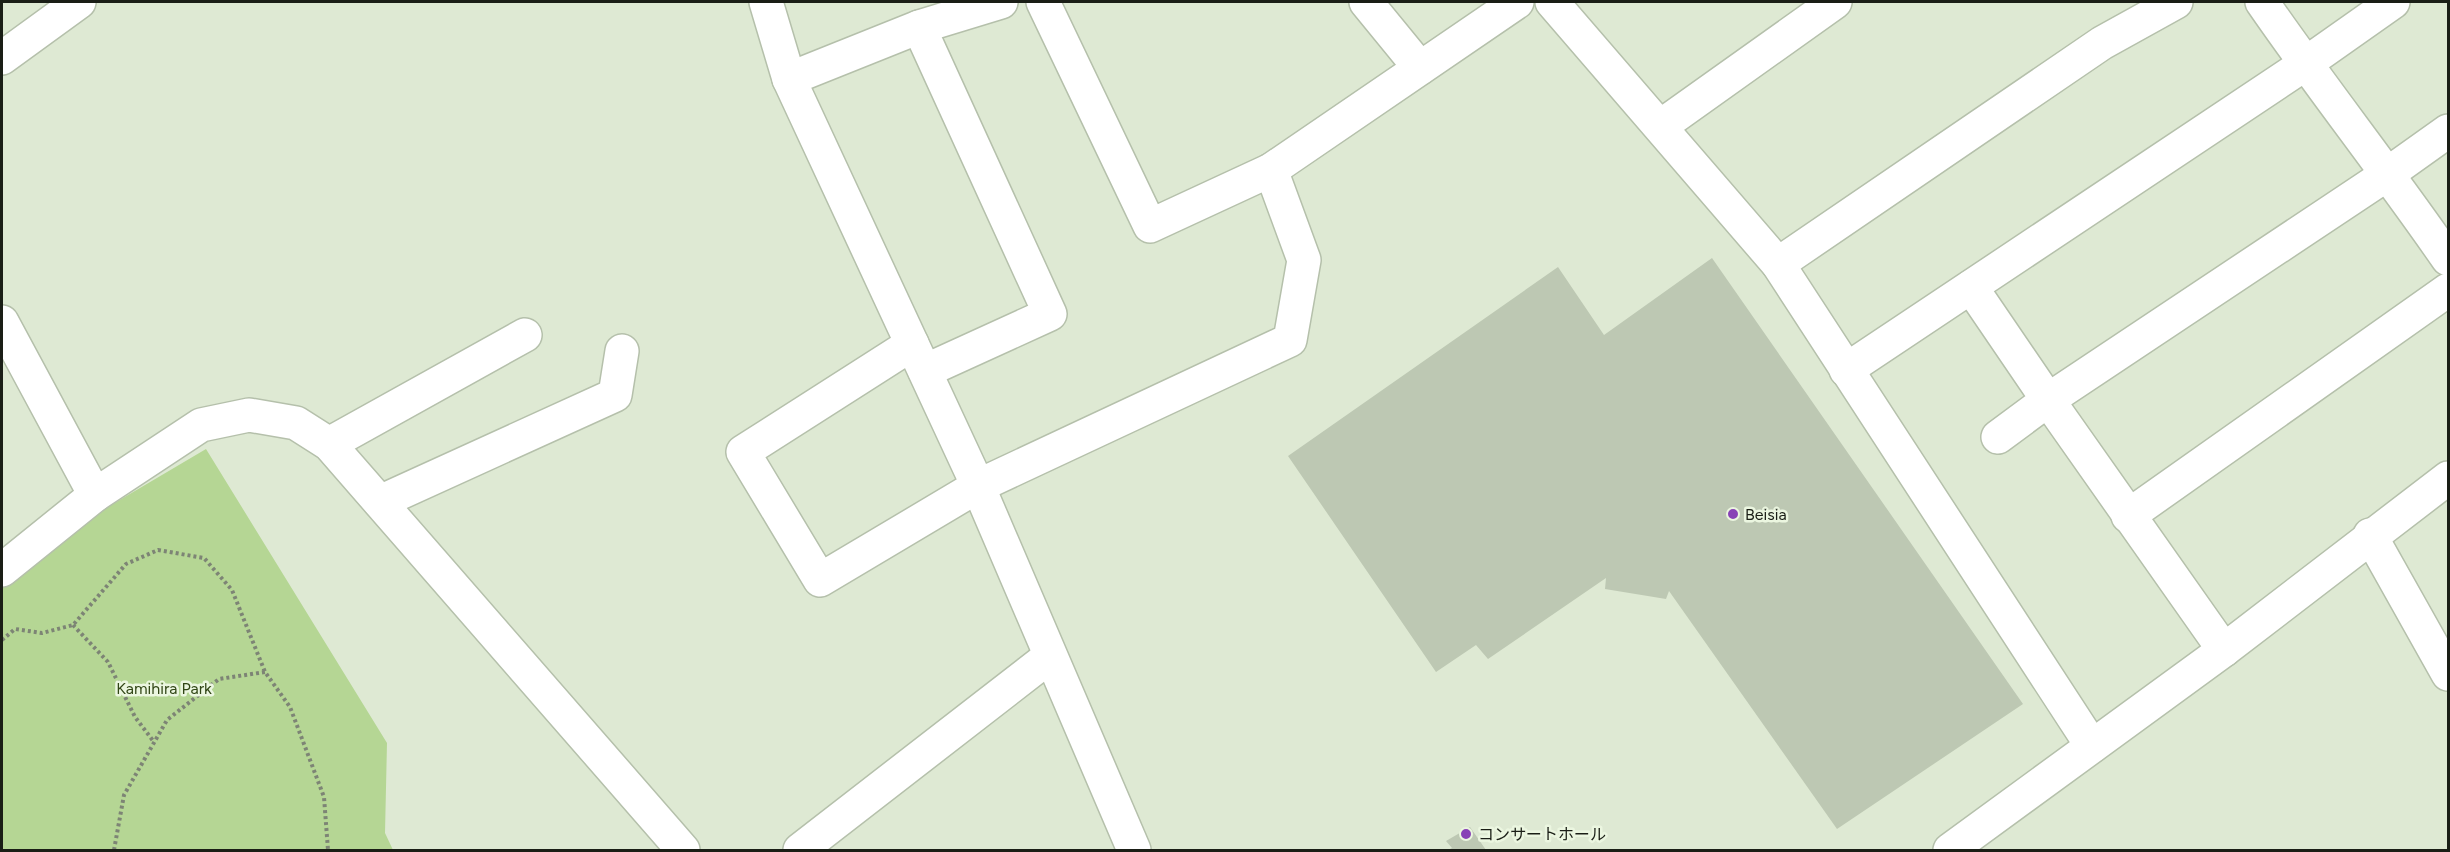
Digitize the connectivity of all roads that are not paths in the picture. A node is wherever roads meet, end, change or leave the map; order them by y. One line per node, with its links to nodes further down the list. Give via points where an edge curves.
1 (79, 2): 13 (street)
2 (766, 2): 16 (street)
3 (1002, 2): 12 (street)
4 (1043, 2): 19 (street, via 1150,226)
5 (1366, 2): 15 (street)
6 (1517, 2): 15 (street)
7 (1552, 2): 17 (street)
8 (1835, 2): 17 (street)
9 (2176, 2): 22 (street, via 2102,43)
10 (2262, 2): 14 (street)
11 (2393, 2): 14 (street)
12 (919, 27): 16 (street); 28 (street, via 1050,314)
13 (2, 58)
14 (2305, 64): 20 (street); 23 (street)
15 (1420, 68): 19 (street)
16 (789, 80): 28 (street)
17 (1661, 126): 22 (street)
18 (2448, 131): 20 (street)
19 (1271, 171): 34 (street, via 1304,260 1290,340)
20 (2389, 173): 21 (street); 30 (street)
21 (2448, 259)
22 (1778, 264): 29 (street)
23 (1971, 287): 29 (street); 30 (street)
24 (2448, 290): 37 (street)
25 (2, 322): 35 (street)
26 (525, 335): 32 (street)
27 (622, 351): 36 (street, via 615,395)
28 (918, 357): 34 (street); 34 (street, via 743,452 820,580)
29 (1846, 370): 43 (street)
30 (2048, 400): 31 (street); 37 (street)
31 (1998, 437)
32 (329, 444): 35 (street, via 296,423 249,416 201,425); 36 (street)
33 (2448, 477): 38 (street)
34 (978, 486): 41 (street)
35 (96, 495): 39 (street)
36 (380, 502): 44 (street)
37 (2127, 516): 40 (street)
38 (2370, 535): 40 (street); 42 (street)
39 (2, 570)
40 (2224, 650): 43 (street)
41 (1049, 657): 45 (street); 46 (street)
42 (2448, 674)
43 (2092, 746): 47 (street)
44 (683, 850)
45 (800, 850)
46 (1134, 850)
47 (1950, 850)

